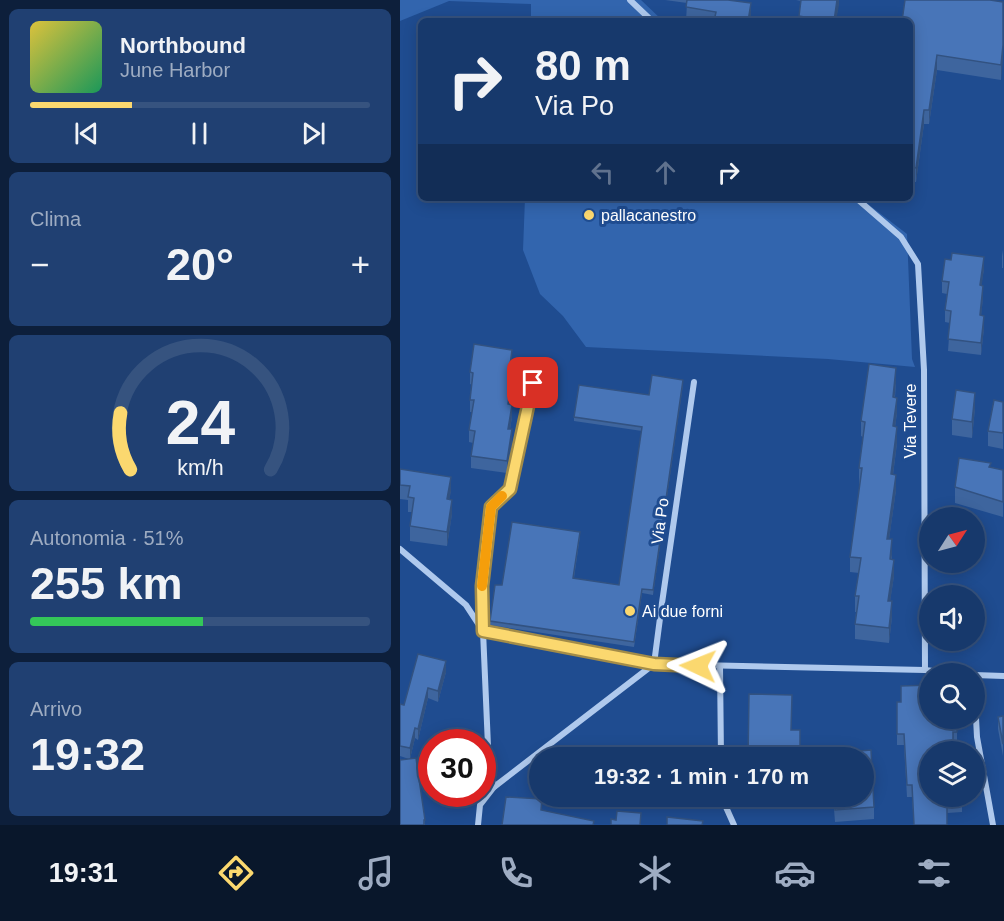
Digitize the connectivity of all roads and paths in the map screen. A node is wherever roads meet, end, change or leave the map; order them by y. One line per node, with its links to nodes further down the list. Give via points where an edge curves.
1 (630, 0): 2 (street)
2 (649, 18)
3 (859, 201): 8 (street, Via Tevere, via 901,237 918,264 924,370)
4 (694, 382): 9 (street, Via Po)
5 (533, 383): 7 (street, via 510,489 491,507 482,586)
6 (400, 549): 7 (street, via 466,605)
7 (483, 631): 9 (street); 14 (street)
8 (925, 663)
9 (654, 664): 10 (street); 17 (street)
10 (720, 666): 11 (street); 16 (street)
11 (919, 670)
12 (1003, 676): 13 (street)
13 (985, 677)
14 (487, 729)
15 (977, 729): 22 (street)
16 (721, 747)
17 (496, 785)
18 (480, 807): 20 (street)
19 (726, 807): 21 (street)
20 (478, 825)
21 (734, 825)
22 (993, 825)

